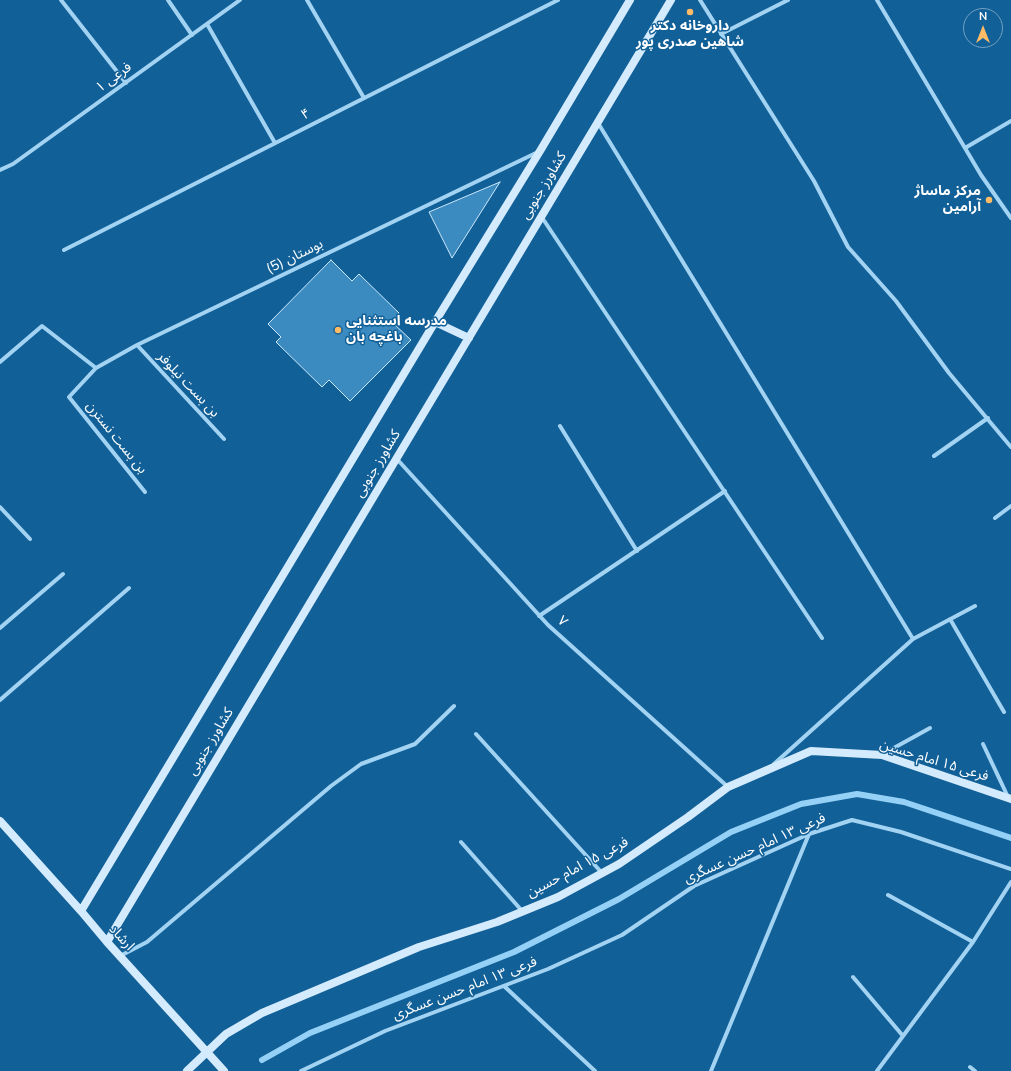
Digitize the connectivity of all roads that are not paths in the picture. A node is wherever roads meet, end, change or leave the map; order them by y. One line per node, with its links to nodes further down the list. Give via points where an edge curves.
1 (61, 0): 14 (street)
2 (168, 0): 13 (street)
3 (240, 0): 11 (street, فرعی ۱)
4 (307, 0): 15 (street)
5 (558, 0): 15 (street, ۴)
6 (630, 0): 20 (street, کشاورز جنوبی)
7 (671, 0): 17 (street, کشاورز جنوبی)
8 (700, 0): 12 (street)
9 (788, 0): 12 (street)
10 (877, 0): 19 (street)
11 (207, 24): 13 (street, فرعی ۱); 18 (street)
12 (720, 34): 31 (street, via 814,181 848,247 896,301 950,373)
13 (192, 35): 14 (street, فرعی ۱)
14 (126, 83): 21 (street, فرعی ۱, via 13,164)
15 (364, 98): 18 (street, ۴)
16 (1011, 121): 19 (street)
17 (598, 122): 22 (street, کشاورز جنوبی); 51 (street)
18 (275, 143): 24 (street, ۴)
19 (965, 148): 23 (street)
20 (540, 151): 25 (street, کشاورز جنوبی); 27 (street, بوستان (5))
21 (0, 170)
22 (541, 216): 26 (street, کشاورز جنوبی); 37 (street)
23 (1011, 218)
24 (64, 250)
25 (435, 322): 26 (street); 69 (street, کشاورز جنوبی)
26 (469, 338): 36 (street, کشاورز جنوبی)
27 (137, 345): 29 (street, بوستان (5)); 33 (street, بن بست نیلوفر)
28 (0, 362): 29 (street, via 42,326)
29 (96, 368): 30 (street, بوستان (5))
30 (69, 397): 38 (street, بن بست نسترن)
31 (988, 418): 34 (street); 35 (street)
32 (560, 426): 43 (street)
33 (224, 439)
34 (1011, 447)
35 (934, 456)
36 (396, 458): 47 (street, ۷); 71 (street, کشاورز جنوبی)
37 (725, 491): 43 (street); 50 (street)
38 (145, 492)
39 (1011, 506): 41 (street)
40 (0, 507): 42 (street)
41 (995, 518)
42 (30, 540)
43 (637, 551): 47 (street)
44 (63, 574): 49 (street)
45 (129, 588): 52 (street)
46 (975, 606): 48 (street)
47 (539, 616): 60 (street, ۷)
48 (950, 619): 51 (street); 54 (street)
49 (0, 628)
50 (822, 638)
51 (913, 639): 59 (street)
52 (0, 700)
53 (454, 706): 73 (street, via 415,744 361,764 148,942)
54 (1004, 712)
55 (930, 728): 58 (street)
56 (476, 734): 66 (street)
57 (983, 744): 61 (street)
58 (882, 755): 59 (street, فرعی ۱۵ امام حسین, via 811,751); 61 (street, فرعی ۱۵ امام حسین)
59 (768, 770): 60 (street, فرعی ۱۵ امام حسین)
60 (728, 787): 66 (street, فرعی ۱۵ امام حسین, via 688,817)
61 (1009, 798)
62 (0, 821): 69 (street, ارشاد)
63 (809, 834): 65 (street, فرعی ۱۳ امام حسن عسگری, via 852,820 901,832); 75 (street, فرعی ۱۳ امام حسن عسگری, via 694,886 622,935); 83 (street)
64 (461, 842): 70 (street)
65 (1011, 869)
66 (602, 873): 70 (street, فرعی ۱۵ امام حسین, via 558,897)
67 (1011, 882): 72 (street)
68 (888, 895): 72 (street)
69 (81, 911): 71 (street, ارشاد)
70 (523, 912): 77 (street, فرعی ۱۵ امام حسین, via 418,947 262,1013 226,1034)
71 (106, 942): 73 (street, ارشاد)
72 (973, 942): 76 (street)
73 (120, 956): 77 (street, ارشاد)
74 (852, 977): 76 (street)
75 (504, 986): 81 (street, فرعی ۱۳ امام حسن عسگری, via 385,1030); 82 (street)
76 (903, 1036): 84 (street)
77 (207, 1052): 79 (street, فرعی ۱۵ امام حسین); 80 (street, ارشاد)
78 (970, 1066): 85 (street)
79 (187, 1071)
80 (224, 1071)
81 (301, 1071)
82 (595, 1071)
83 (711, 1071)
84 (876, 1071)
85 (975, 1071)

